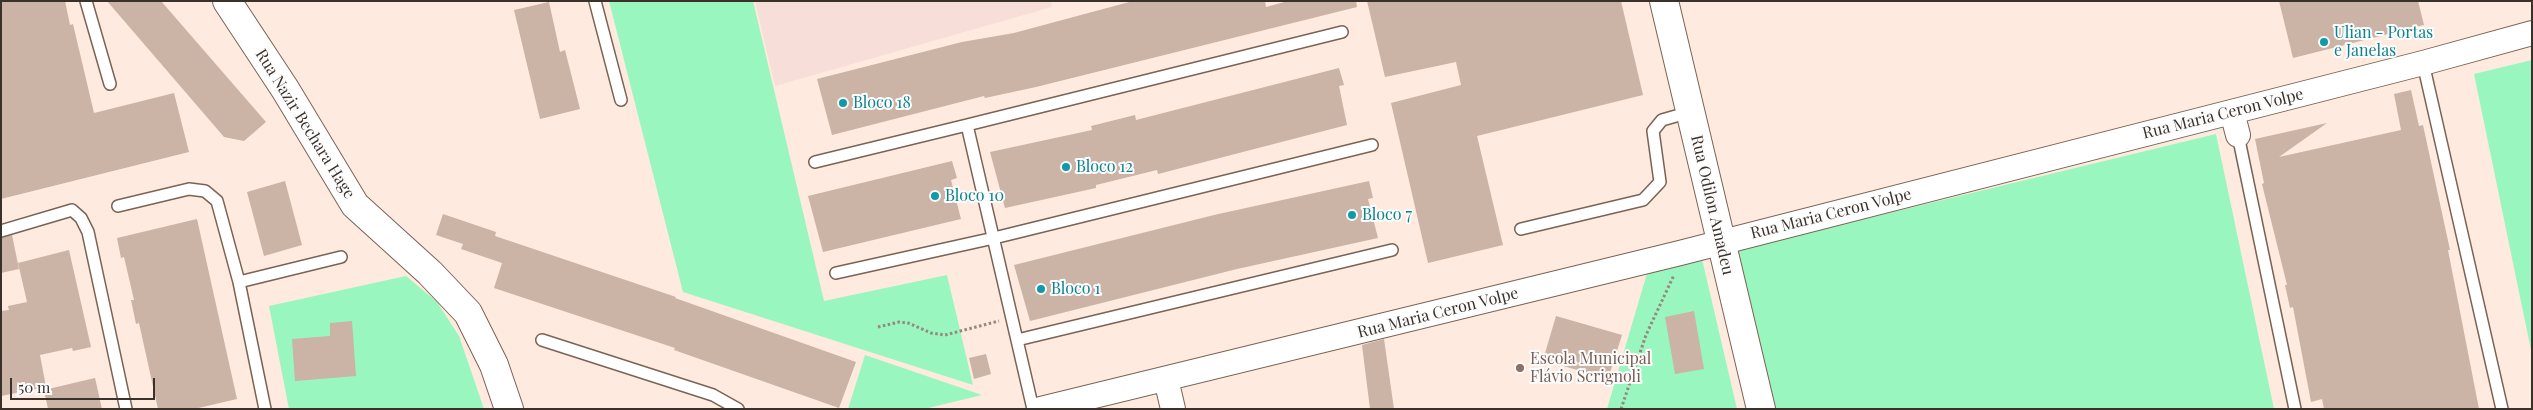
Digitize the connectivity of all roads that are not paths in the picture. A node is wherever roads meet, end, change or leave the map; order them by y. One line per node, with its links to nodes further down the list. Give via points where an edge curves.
1 (86, 1): 8 (lane)
2 (228, 1): 30 (street, Rua Nazir Bechara Hage, via 355,205 430,272 468,313 494,365)
3 (595, 1): 9 (lane)
4 (1664, 1): 10 (street, Rua Odilon Amadeu)
5 (1342, 32): 12 (lane)
6 (2532, 33): 7 (street, Rua Maria Ceron Volpe)
7 (2423, 63): 11 (street, Rua Maria Ceron Volpe); 37 (lane)
8 (110, 84)
9 (621, 100)
10 (1690, 112): 17 (lane, via 1662,120 1653,131 1660,182 1643,200); 20 (street, Rua Odilon Amadeu)
11 (2232, 112): 13 (street); 20 (street, Rua Maria Ceron Volpe)
12 (967, 125): 15 (lane); 19 (lane)
13 (2238, 135): 36 (lane)
14 (1372, 145): 19 (lane)
15 (815, 162)
16 (118, 206): 24 (lane, via 189,189 205,191 217,201)
17 (1522, 230)
18 (1, 231): 28 (lane, via 72,210 81,218 88,232)
19 (994, 238): 23 (lane); 26 (lane)
20 (1721, 242): 27 (street, Rua Maria Ceron Volpe); 35 (street, Rua Odilon Amadeu)
21 (1392, 250): 26 (lane)
22 (341, 258): 24 (lane)
23 (836, 273)
24 (239, 282): 29 (lane)
25 (542, 340): 31 (lane, via 713,395)
26 (1017, 340): 32 (lane)
27 (1166, 379): 33 (street, Rua Maria Ceron Volpe); 34 (street)
28 (126, 409)
29 (264, 409)
30 (509, 409)
31 (738, 409)
32 (1033, 409)
33 (1041, 409)
34 (1173, 409)
35 (1762, 409)
36 (2295, 409)
37 (2502, 409)

